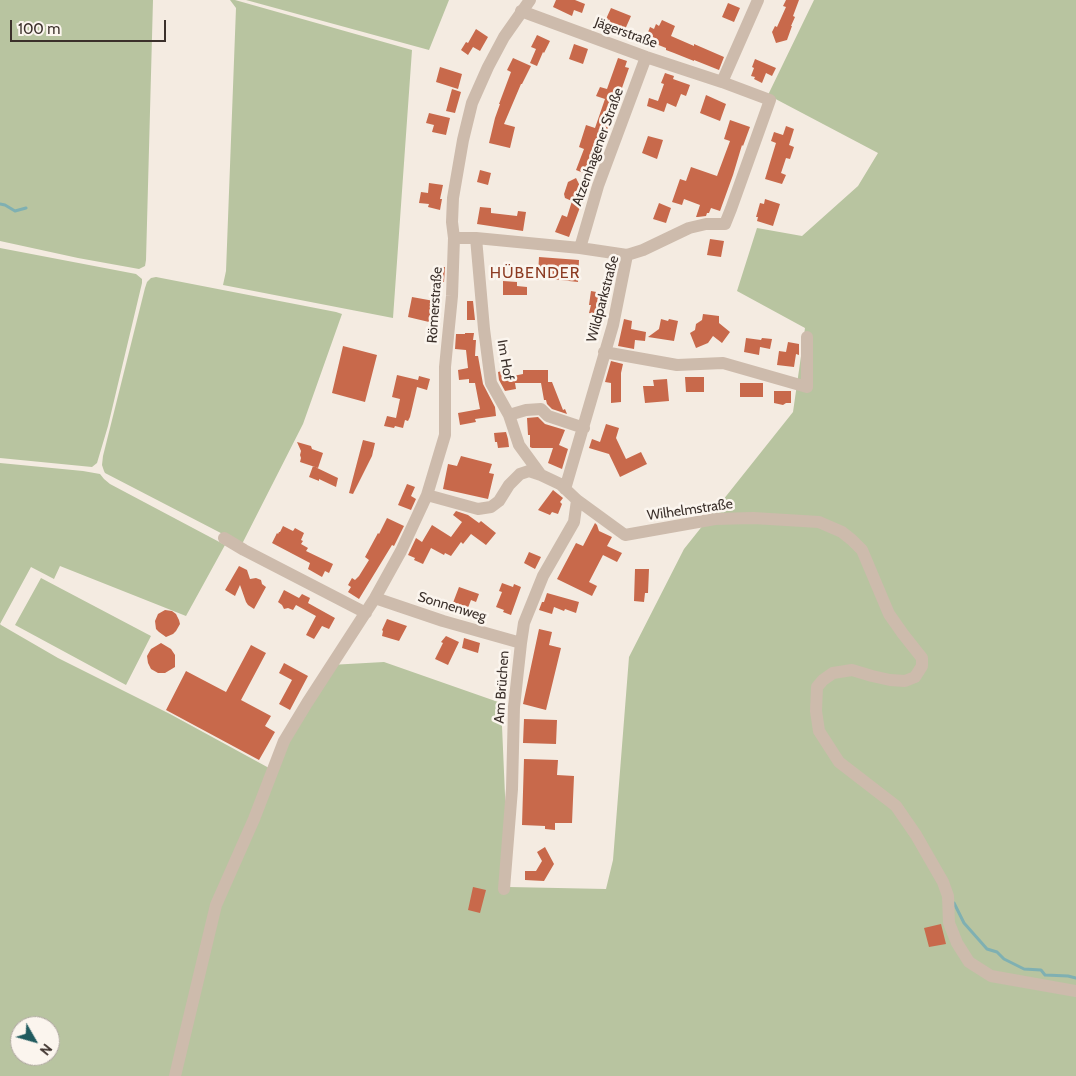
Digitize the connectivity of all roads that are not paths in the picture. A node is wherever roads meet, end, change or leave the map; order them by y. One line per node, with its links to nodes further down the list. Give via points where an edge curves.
1 (530, 0): 3 (street, Römerstraße)
2 (758, 0): 5 (street)
3 (521, 11): 4 (street, Jägerstraße); 7 (street, Römerstraße, via 504,37 472,103 453,198)
4 (646, 57): 5 (street, Jägerstraße); 9 (street, Atzenhagener Straße, via 598,186)
5 (722, 82): 6 (street, Jägerstraße)
6 (770, 100): 10 (street, Wildparkstraße, via 725,224 689,228)
7 (454, 238): 8 (street); 17 (street, Römerstraße, via 445,368 445,435)
8 (476, 238): 9 (street); 13 (street, Im Hof, via 491,383)
9 (580, 248): 10 (street)
10 (627, 255): 12 (street, Wildparkstraße, via 613,325)
11 (807, 337): 12 (street, via 807,387 723,363 677,365)
12 (604, 352): 14 (street, Wildparkstraße)
13 (509, 415): 14 (street, via 541,409 548,416); 15 (street, Im Hof, via 518,445)
14 (584, 428): 16 (street, Wildparkstraße)
15 (541, 475): 16 (street, Wilhelmstraße); 17 (street, via 529,471 520,474 491,507 478,509)
16 (565, 489): 18 (street, Wilhelmstraße)
17 (427, 495): 20 (street, Römerstraße, via 402,551)
18 (578, 500): 22 (street, Am Brüchen, via 574,522 543,576 524,624); 24 (street, Wilhelmstraße, via 625,535 715,519 753,518 819,522 852,540 862,550 889,614 922,658 922,666 915,677 905,680 852,670 833,673 818,687 816,711 819,731 839,762 896,806 916,835 943,882 948,896 949,923 970,962 992,976)
19 (224, 538): 21 (street)
20 (375, 598): 21 (street, Römerstraße); 22 (street, Sonnenweg)
21 (366, 613): 25 (street, Römerstraße, via 284,741 216,905)
22 (521, 643): 23 (street, Am Brüchen, via 514,707 512,789)
23 (504, 889)
24 (1076, 991)
25 (175, 1076)

